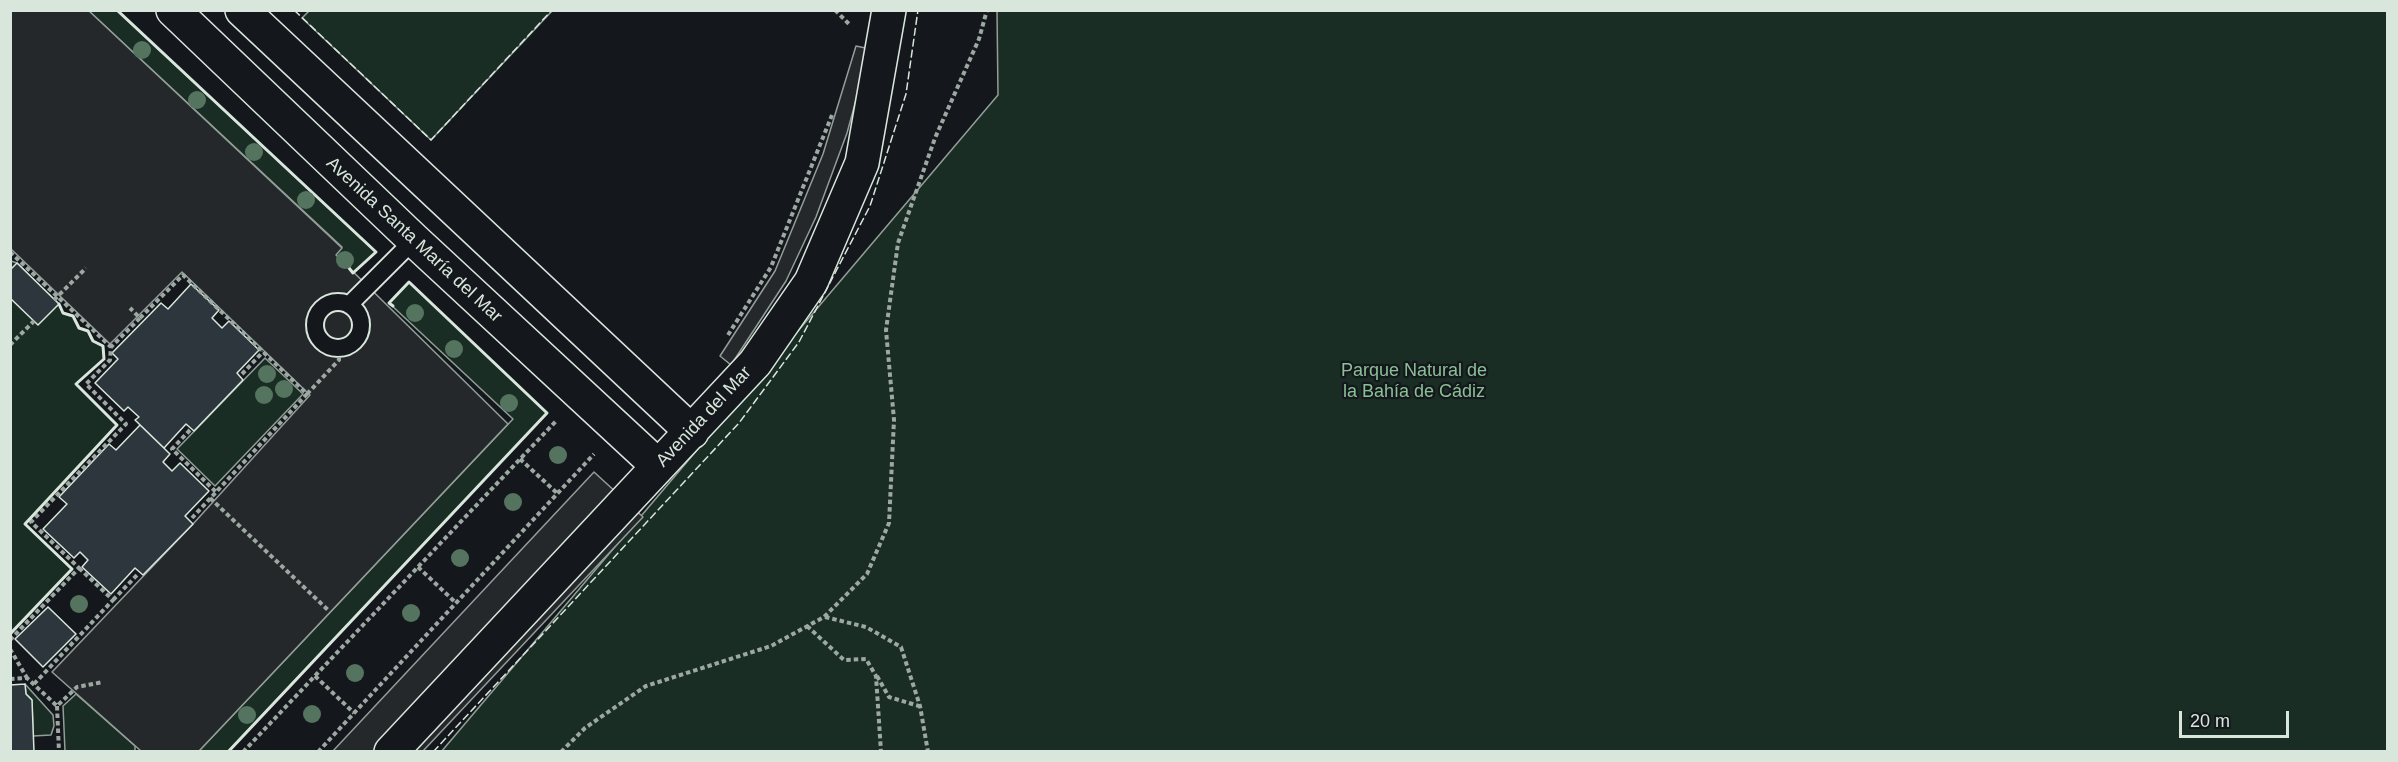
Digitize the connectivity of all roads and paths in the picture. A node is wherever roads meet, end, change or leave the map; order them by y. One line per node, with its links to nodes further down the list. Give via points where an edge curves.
1 (173, 10): 8 (street, Avenida Santa María del Mar)
2 (242, 10): 25 (street)
3 (835, 10): 6 (path)
4 (889, 10): 25 (street, Avenida del Mar, via 862,163 811,282 755,363)
5 (987, 10): 39 (path, via 898,243 886,330 894,420 889,523 867,574)
6 (854, 29)
7 (833, 113): 16 (path, via 771,267)
8 (414, 240): 12 (lane); 23 (street, Avenida Santa María del Mar)
9 (10, 252): 11 (path)
10 (86, 268): 11 (path)
11 (56, 298): 18 (path)
12 (349, 305): 19 (lane, via 358,314 361,327 356,339); 19 (lane, via 336,302 324,307 316,317 315,330 321,341)
13 (130, 308): 14 (path)
14 (140, 318): 18 (path); 20 (path, via 183,275)
15 (34, 321): 17 (path)
16 (727, 337)
17 (10, 345)
18 (111, 346): 34 (path, via 110,360 86,384 126,424 31,522)
19 (339, 347): 22 (path, via 339,360)
20 (263, 352): 21 (path); 22 (path)
21 (242, 375)
22 (306, 394): 29 (path)
23 (589, 403): 27 (path, via 564,413); 28 (street, Avenida Santa María del Mar)
24 (190, 430): 29 (path, via 172,449)
25 (692, 432): 28 (street, Avenida del Mar)
26 (599, 448): 30 (path)
27 (520, 459): 30 (path); 33 (path)
28 (658, 466): 55 (street, Avenida del Mar)
29 (216, 492): 31 (path)
30 (557, 493): 37 (path)
31 (210, 498): 32 (path); 38 (path)
32 (192, 518)
33 (418, 567): 37 (path); 43 (path)
34 (79, 568): 36 (path); 41 (path)
35 (137, 575): 36 (path)
36 (113, 600): 48 (path)
37 (456, 603): 51 (path)
38 (328, 610)
39 (824, 617): 40 (path); 50 (path, via 866,627 901,647)
40 (807, 626): 44 (path, via 844,660 866,659); 56 (path, via 771,646 646,686 585,728)
41 (10, 640)
42 (10, 649): 45 (path)
43 (315, 676): 51 (path); 53 (path)
44 (876, 676): 50 (path, via 889,697); 57 (path)
45 (27, 678): 46 (path); 48 (path)
46 (10, 679)
47 (103, 682): 49 (path, via 77,687)
48 (34, 684): 49 (path)
49 (57, 706): 52 (path)
50 (920, 706): 58 (path)
51 (354, 713): 54 (path)
52 (59, 752)
53 (243, 752)
54 (318, 752)
55 (392, 752)
56 (561, 752)
57 (881, 752)
58 (928, 752)

